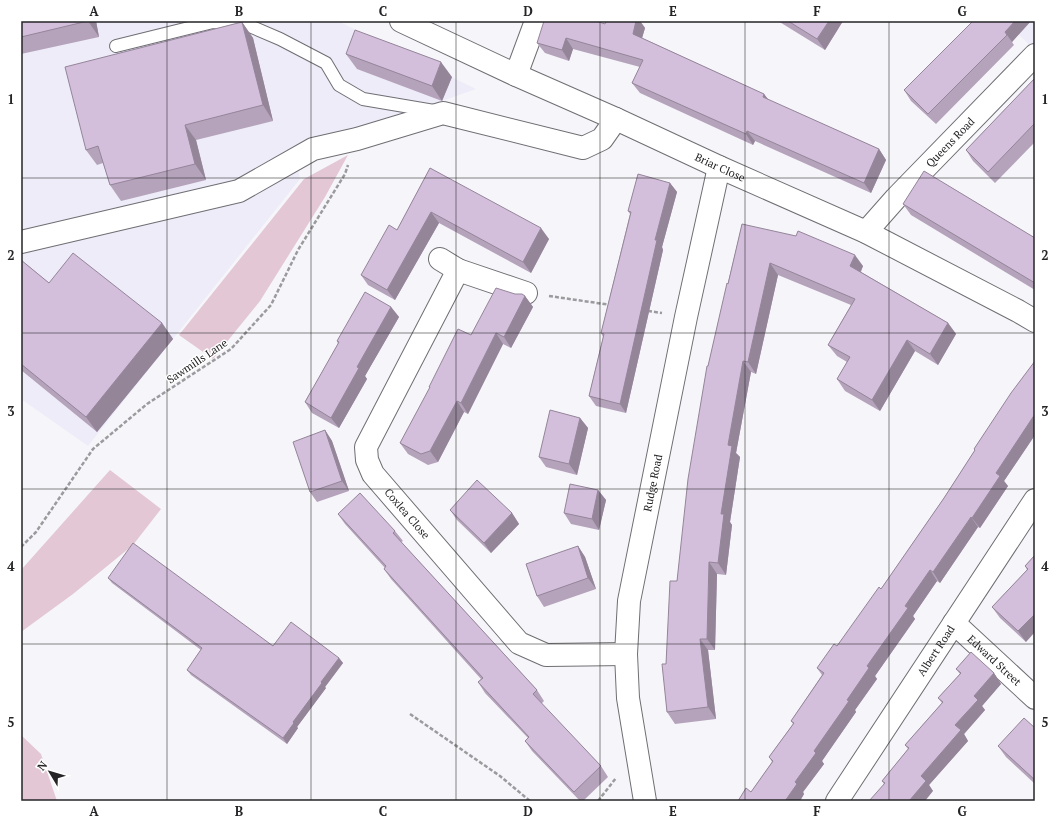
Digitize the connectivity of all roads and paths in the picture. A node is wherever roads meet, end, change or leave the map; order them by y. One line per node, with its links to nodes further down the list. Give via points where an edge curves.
1 (401, 21): 6 (street, Briar Close)
2 (536, 21): 6 (street)
3 (242, 23): 4 (lane, via 213,22); 7 (lane, via 326,63 339,84 363,99)
4 (116, 46)
5 (1035, 55): 11 (street, Queens Road)
6 (516, 75): 8 (street, Briar Close)
7 (443, 113): 8 (street, via 583,148 602,139); 9 (street)
8 (616, 119): 10 (street, Briar Close)
9 (356, 139): 12 (street, via 313,149 239,191); 19 (path, Sawmills Lane, via 345,174 298,250 270,306 231,349 146,404 93,449 36,532)
10 (719, 167): 11 (street, Briar Close); 16 (street, Rudge Road)
11 (866, 232): 17 (street, Briar Close)
12 (21, 242)
13 (526, 294): 14 (path); 21 (street, Coxlea Close, via 449,264 366,447 367,460 373,474 519,643 546,654)
14 (616, 306)
15 (647, 311): 16 (path)
16 (686, 317): 21 (street, Rudge Road, via 629,601)
17 (1035, 322)
18 (1035, 500): 20 (street, Albert Road)
19 (21, 547)
20 (954, 623): 22 (street, Edward Street); 26 (street, Albert Road)
21 (626, 654): 25 (street, Rudge Road, via 628,698)
22 (1035, 698)
23 (410, 714): 24 (path, via 500,776)
24 (530, 801)
25 (645, 801)
26 (837, 801)

